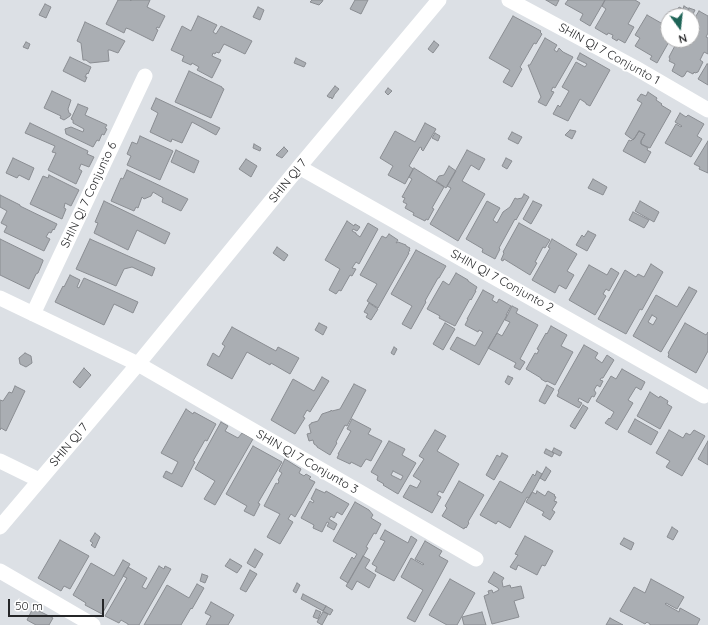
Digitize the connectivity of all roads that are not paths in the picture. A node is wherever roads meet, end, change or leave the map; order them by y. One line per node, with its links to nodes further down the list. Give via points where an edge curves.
1 (439, 0): 5 (street, SHIN QI 7)
2 (509, 0): 4 (street, SHIN QI 7 Conjunto 1)
3 (145, 76): 7 (street, SHIN QI 7 Conjunto 6)
4 (708, 110)
5 (299, 167): 8 (street, SHIN QI 7); 9 (street, SHIN QI 7 Conjunto 2)
6 (0, 298): 7 (street)
7 (33, 314): 8 (street)
8 (138, 364): 11 (street, SHIN QI 7); 13 (street, SHIN QI 7 Conjunto 3)
9 (704, 396)
10 (0, 461): 11 (street)
11 (39, 480): 12 (street, SHIN QI 7)
12 (0, 527)
13 (476, 559)
14 (0, 572): 15 (street)
15 (93, 625)

